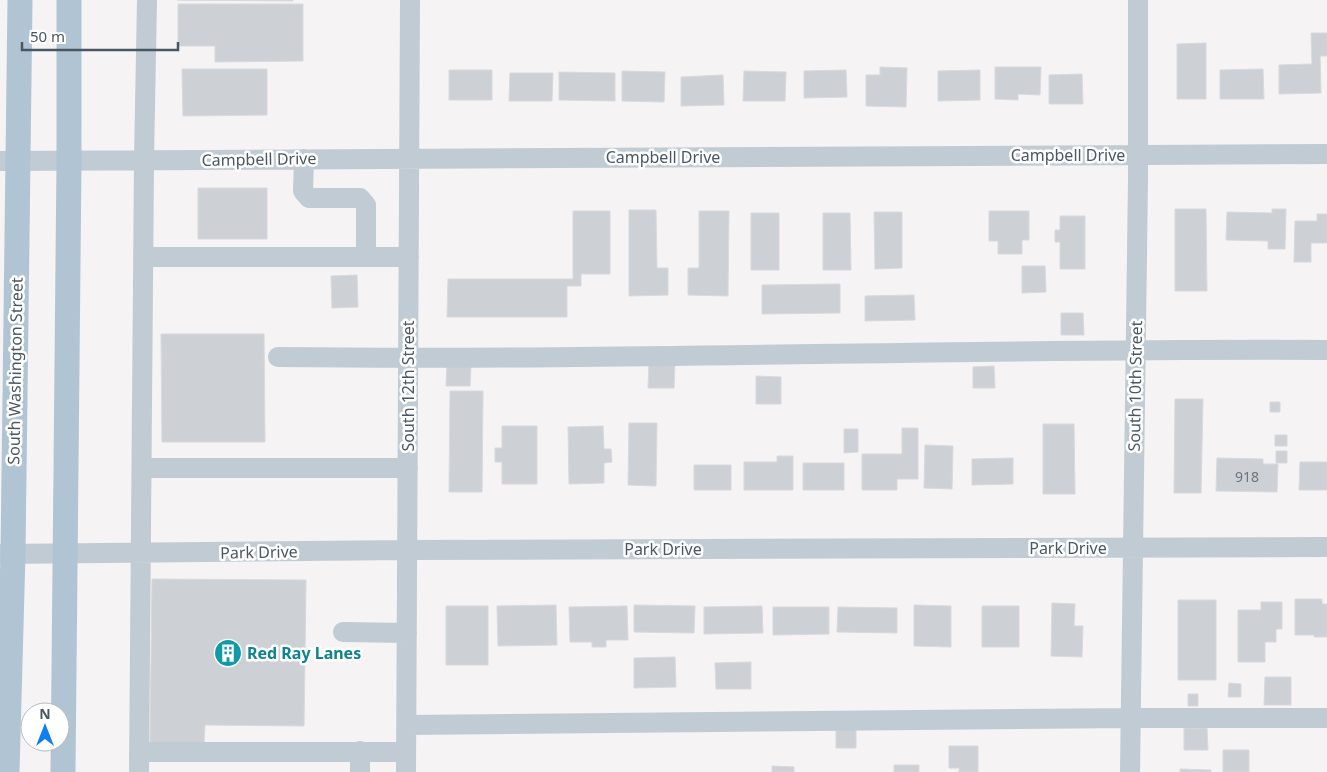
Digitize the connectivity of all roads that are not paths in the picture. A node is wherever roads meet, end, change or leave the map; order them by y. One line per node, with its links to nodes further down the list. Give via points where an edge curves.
1 (20, 0): 11 (main road, South Washington Street)
2 (69, 0): 12 (main road)
3 (147, 0): 10 (street)
4 (410, 0): 8 (street, South 12th Street)
5 (1138, 0): 6 (street, South 10th Street)
6 (1138, 154): 7 (street, Campbell Drive); 8 (street, Campbell Drive); 16 (street, South 10th Street)
7 (1327, 154)
8 (410, 158): 9 (street, Campbell Drive); 15 (street, South 12th Street)
9 (304, 159): 10 (street, Campbell Drive); 14 (street, via 303,192 309,198 360,198 366,205)
10 (144, 160): 12 (street, Campbell Drive); 13 (street)
11 (9, 161): 12 (street, Campbell Drive); 25 (main road, South Washington Street)
12 (69, 161): 26 (main road)
13 (143, 257): 14 (street); 20 (street)
14 (366, 257): 15 (street)
15 (409, 257): 19 (street, South 12th Street)
16 (1135, 349): 17 (street); 19 (street); 23 (street, South 10th Street)
17 (1327, 350)
18 (278, 357): 19 (street)
19 (408, 359): 21 (street, South 12th Street)
20 (142, 468): 21 (street); 27 (street)
21 (408, 468): 24 (street, South 12th Street)
22 (1327, 547): 23 (street, Park Drive)
23 (1133, 548): 24 (street, Park Drive); 30 (street, South 10th Street)
24 (407, 550): 27 (street, Park Drive); 29 (street, South 12th Street)
25 (6, 554): 26 (street, Park Drive); 36 (main road, South Washington Street)
26 (66, 554): 27 (street, Park Drive); 37 (main road)
27 (140, 554): 34 (street)
28 (343, 632): 29 (street)
29 (407, 632): 32 (street, South 12th Street)
30 (1131, 718): 31 (street); 32 (street); 41 (street, South 10th Street)
31 (1327, 718)
32 (406, 725): 35 (street, South 12th Street)
33 (360, 751): 34 (street); 35 (street); 39 (street)
34 (139, 752): 38 (street)
35 (406, 752): 40 (street, South 12th Street)
36 (7, 772)
37 (63, 772)
38 (139, 772)
39 (360, 772)
40 (406, 772)
41 (1130, 772)

